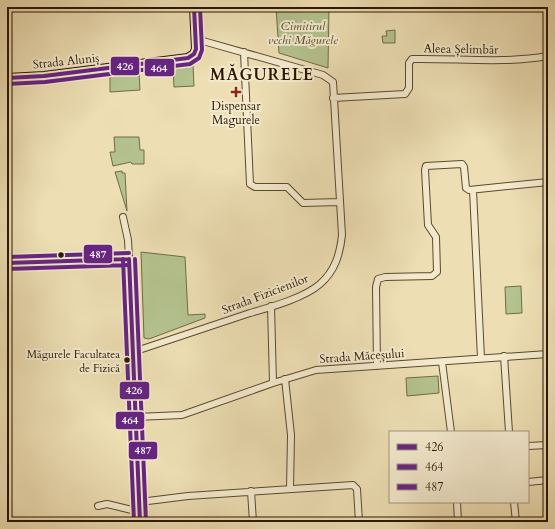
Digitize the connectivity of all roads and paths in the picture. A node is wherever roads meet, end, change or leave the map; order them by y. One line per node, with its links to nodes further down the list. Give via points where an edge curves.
1 (194, 7): 2 (main road)
2 (196, 39): 3 (street, Strada Fizicienilor); 5 (main road, Strada Aluniș, via 196,49 192,56 44,76)
3 (244, 52): 6 (street, Strada Fizicienilor, via 327,77 333,82); 9 (street, via 250,184 255,187 286,187 303,203)
4 (548, 56): 6 (street, Aleea Șelimbăr, via 488,61 412,59 409,63 409,88 405,94)
5 (7, 78)
6 (334, 98): 9 (street, Strada Fizicienilor)
7 (548, 182): 8 (street)
8 (473, 190): 17 (street); 19 (street, via 466,188 462,164 429,165 425,168 428,222 436,237 437,272 432,276 378,279)
9 (340, 202): 13 (street, Strada Fizicienilor, via 341,244 335,266 318,285 307,292)
10 (123, 217): 11 (street)
11 (129, 259): 12 (main road); 14 (main road)
12 (7, 263)
13 (271, 306): 14 (street, Strada Fizicienilor); 21 (street)
14 (133, 352): 22 (main road)
15 (548, 354): 16 (street, Strada Măceșului)
16 (504, 356): 17 (street, Strada Măceșului); 24 (street)
17 (481, 358): 18 (street, Strada Măceșului)
18 (442, 362): 19 (street, Strada Măceșului); 23 (street)
19 (377, 366): 20 (street, Strada Măceșului, via 330,368)
20 (285, 379): 21 (street, Strada Măceșului); 29 (street, via 291,435)
21 (273, 383): 22 (street, Strada Măceșului, via 182,415)
22 (136, 417): 31 (main road)
23 (451, 431)
24 (509, 431)
25 (548, 445): 26 (street)
26 (529, 446)
27 (548, 480): 28 (street)
28 (529, 482)
29 (290, 489): 30 (street); 38 (street, via 356,486)
30 (251, 491): 31 (street); 37 (street)
31 (140, 502): 35 (main road)
32 (456, 503): 39 (street)
33 (514, 503): 40 (street)
34 (98, 506): 35 (street, via 107,504)
35 (140, 512): 36 (main road)
36 (140, 522)
37 (253, 522)
38 (359, 522)
39 (458, 522)
40 (516, 522)

